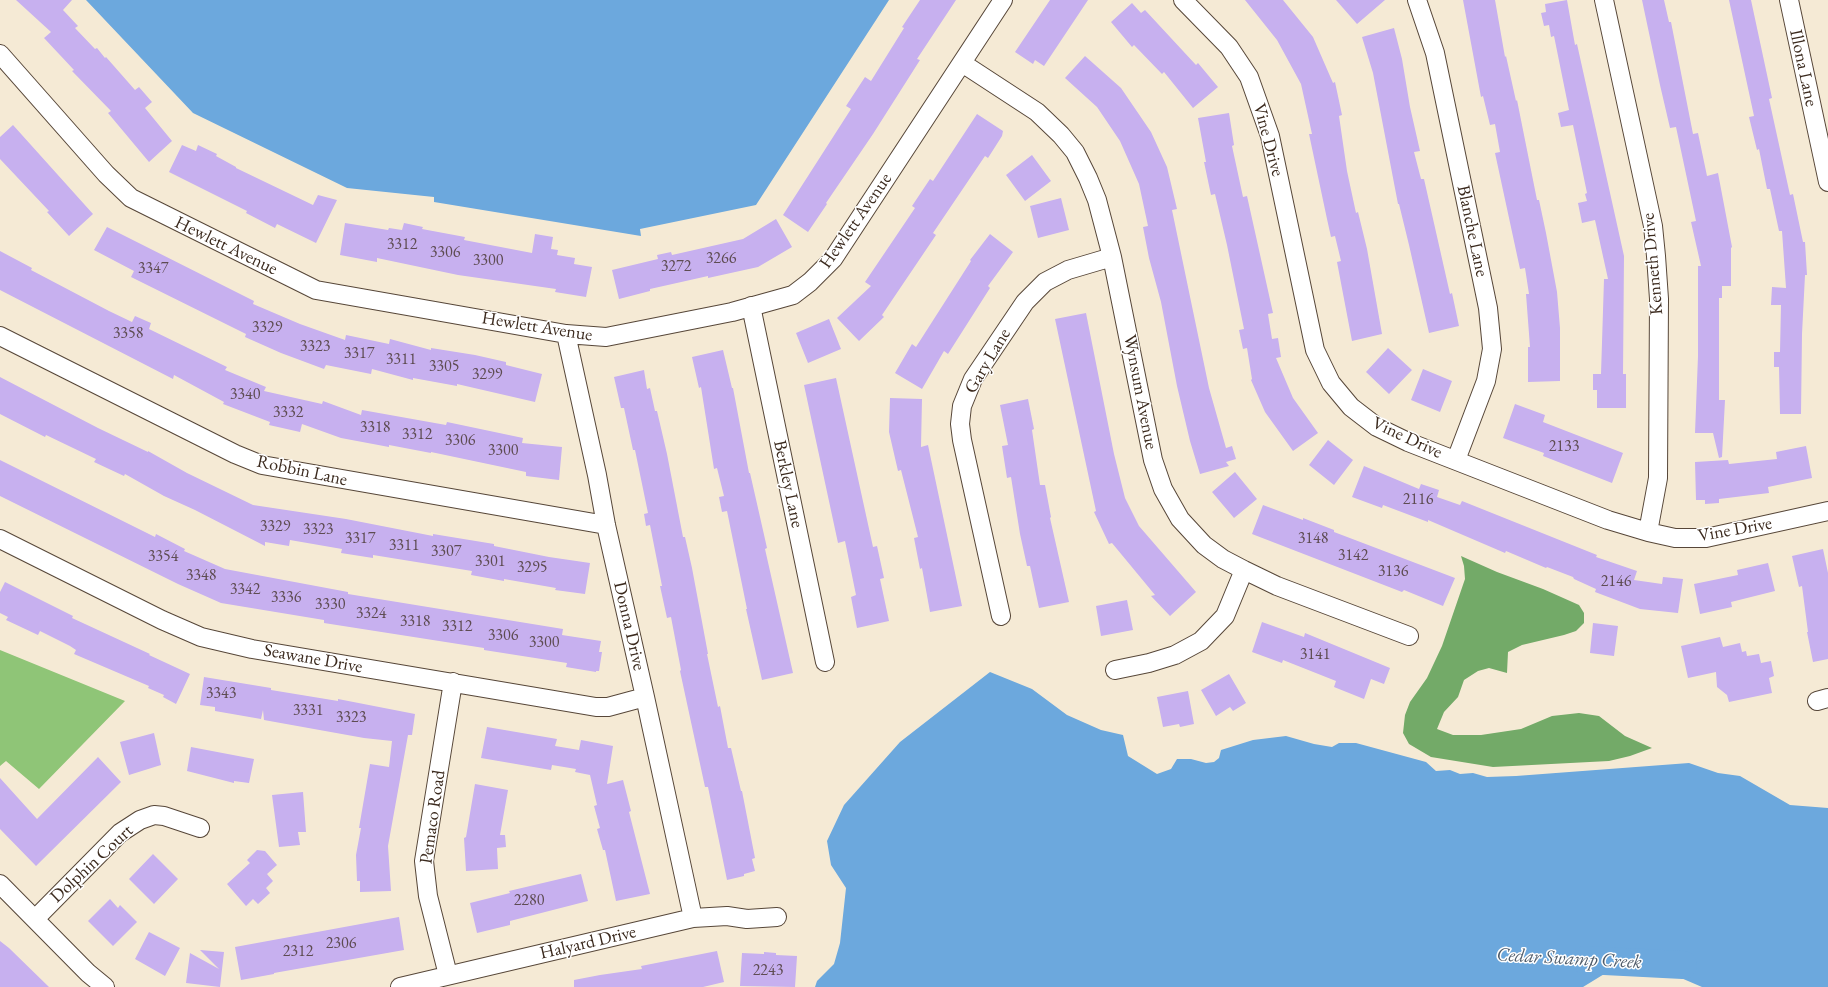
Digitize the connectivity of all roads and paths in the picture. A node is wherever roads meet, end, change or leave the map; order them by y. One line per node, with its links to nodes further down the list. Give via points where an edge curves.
1 (1003, 0): 7 (street, Hewlett Avenue)
2 (1183, 0): 13 (street, Vine Drive, via 1229,47 1248,77 1263,114 1270,136 1312,339 1331,383 1351,407 1377,427)
3 (1417, 0): 13 (street, Blanche Lane, via 1434,53 1488,308 1492,349 1486,381)
4 (1604, 0): 16 (street, Kenneth Drive, via 1653,226 1656,256 1659,299 1658,478)
5 (1789, 0): 8 (street, Illona Lane)
6 (0, 54): 11 (street, Hewlett Avenue, via 106,174 131,198 316,290)
7 (962, 63): 9 (street, Wynsum Avenue, via 1037,112 1075,152 1097,200); 10 (street, Hewlett Avenue, via 834,260 793,295)
8 (1828, 182)
9 (1112, 257): 18 (street, Wynsum Avenue, via 1153,460 1163,488 1180,519 1204,545); 19 (street, Gary Lane, via 1068,270 1045,282 1030,297 973,379 962,406 962,440)
10 (751, 306): 11 (street, Hewlett Avenue, via 618,336); 21 (street, Berkley Lane)
11 (566, 334): 15 (street, Donna Drive)
12 (0, 336): 15 (street, Robbin Lane, via 235,454 262,465)
13 (1456, 460): 16 (street, Vine Drive, via 1608,520)
14 (1828, 511): 16 (street, Vine Drive, via 1706,538 1675,538)
15 (606, 526): 24 (street, Donna Drive)
16 (1648, 532)
17 (0, 539): 23 (street, Seawane Drive, via 201,637 252,649)
18 (1244, 570): 20 (street, Wynsum Avenue, via 1277,586); 22 (street, via 1225,616 1201,641 1175,655)
19 (1002, 616)
20 (1409, 636)
21 (825, 662)
22 (1115, 670)
23 (453, 682): 24 (street, Seawane Drive, via 596,707 608,707); 30 (street, Pemaco Road, via 424,861 428,896)
24 (646, 697): 28 (street, Donna Drive)
25 (200, 828): 29 (street, Dolphin Court, via 164,816 154,815 140,820 120,833)
26 (0, 884): 29 (street)
27 (777, 917): 28 (street, Halyard Drive)
28 (693, 918): 30 (street, Halyard Drive)
29 (34, 919): 31 (street)
30 (448, 975): 32 (street, Halyard Drive)
31 (105, 987)
32 (400, 987)

